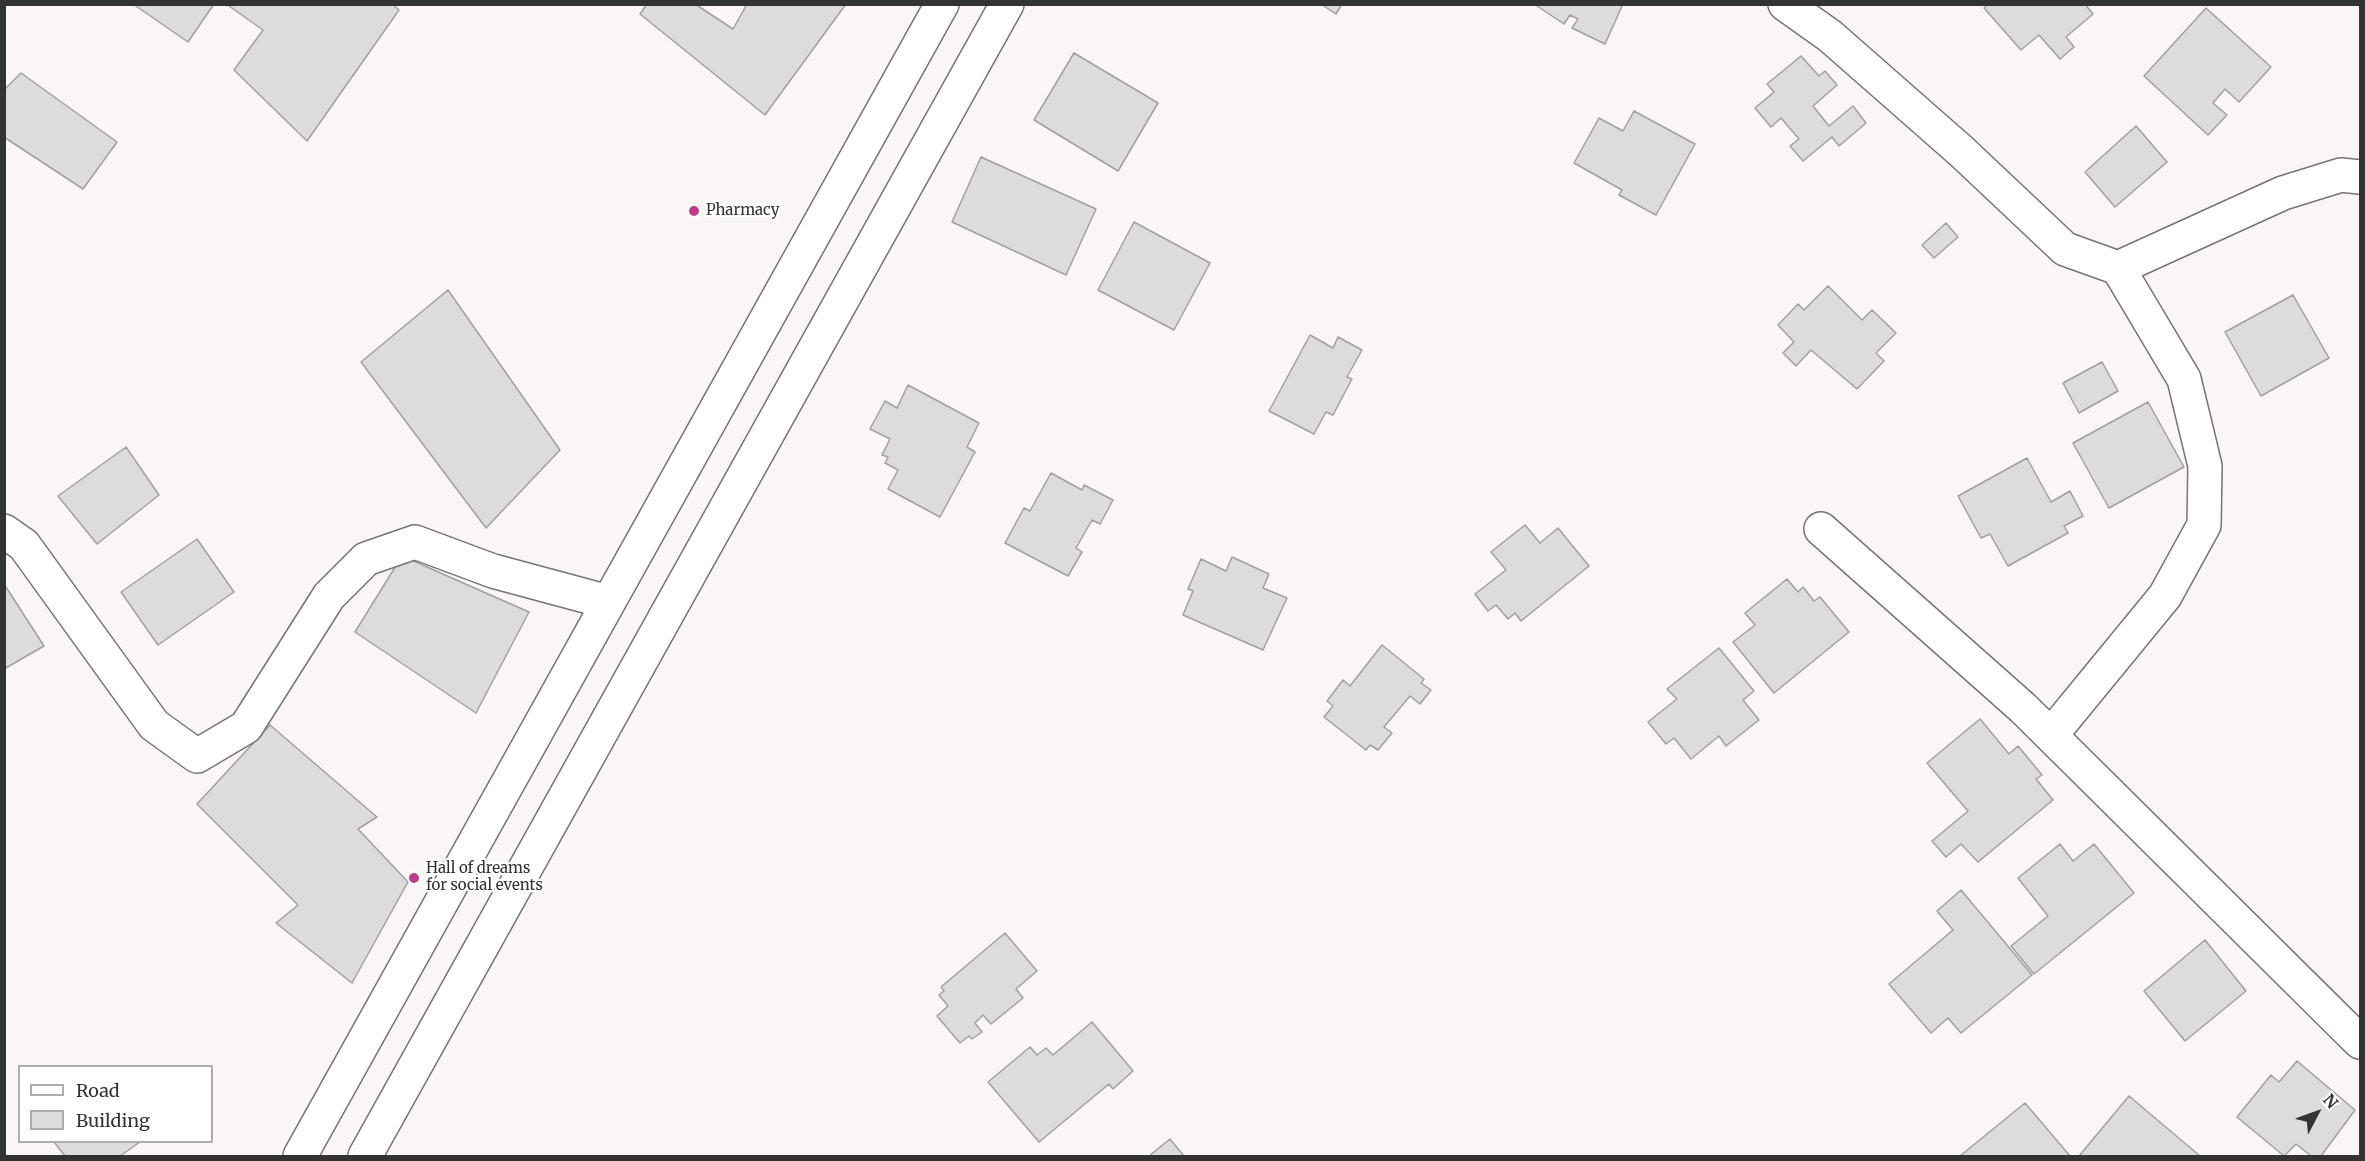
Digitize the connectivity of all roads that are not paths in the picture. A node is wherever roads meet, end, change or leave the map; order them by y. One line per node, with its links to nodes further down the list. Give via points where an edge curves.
1 (942, 4): 8 (street)
2 (1007, 4): 12 (street)
3 (1785, 4): 5 (street, via 1839,44 2065,249)
4 (2361, 177): 5 (street, via 2341,175 2283,193)
5 (2118, 268): 9 (street, via 2184,379 2205,466 2204,525 2165,596)
6 (1821, 529): 9 (street)
7 (4, 531): 8 (street, via 24,545 154,725 197,756 246,727 329,597 366,559 415,542 493,571)
8 (608, 603): 11 (street)
9 (2050, 735): 10 (street)
10 (2361, 1042)
11 (300, 1156)
12 (365, 1156)

